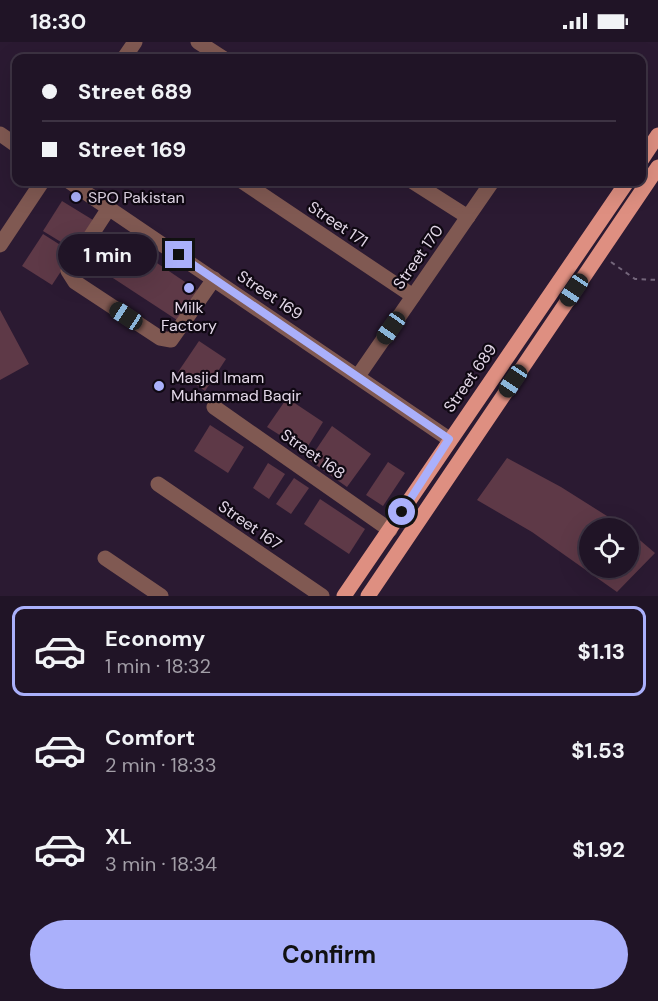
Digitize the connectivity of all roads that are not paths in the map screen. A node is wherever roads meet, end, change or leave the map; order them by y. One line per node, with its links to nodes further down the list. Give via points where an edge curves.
1 (198, 42): 2 (street)
2 (217, 54)
3 (658, 135): 4 (main road)
4 (646, 153)
5 (658, 166): 6 (main road)
6 (646, 184)
7 (39, 186): 16 (street)
8 (76, 186): 14 (street, Street 169)
9 (249, 186): 18 (street, Street 171)
10 (419, 186): 15 (street)
11 (489, 186): 15 (street, Street 170)
12 (624, 186): 21 (main road, Street 689)
13 (644, 186): 22 (main road)
14 (109, 208): 17 (street, Street 169); 17 (street, via 68,271 75,282 160,338 171,340)
15 (468, 217): 18 (street, Street 170)
16 (0, 245)
17 (214, 279): 19 (street, Street 169)
18 (413, 296): 19 (street, Street 170)
19 (358, 376): 23 (street, Street 169)
20 (214, 407): 25 (street, Street 168)
21 (459, 426): 22 (main road); 23 (main road, Street 689)
22 (476, 436): 30 (main road)
23 (449, 439): 25 (main road, Street 689)
24 (158, 484): 28 (street, Street 167)
25 (390, 530): 29 (main road, Street 689)
26 (105, 558): 27 (street)
27 (161, 596)
28 (322, 596)
29 (344, 596)
30 (368, 596)

